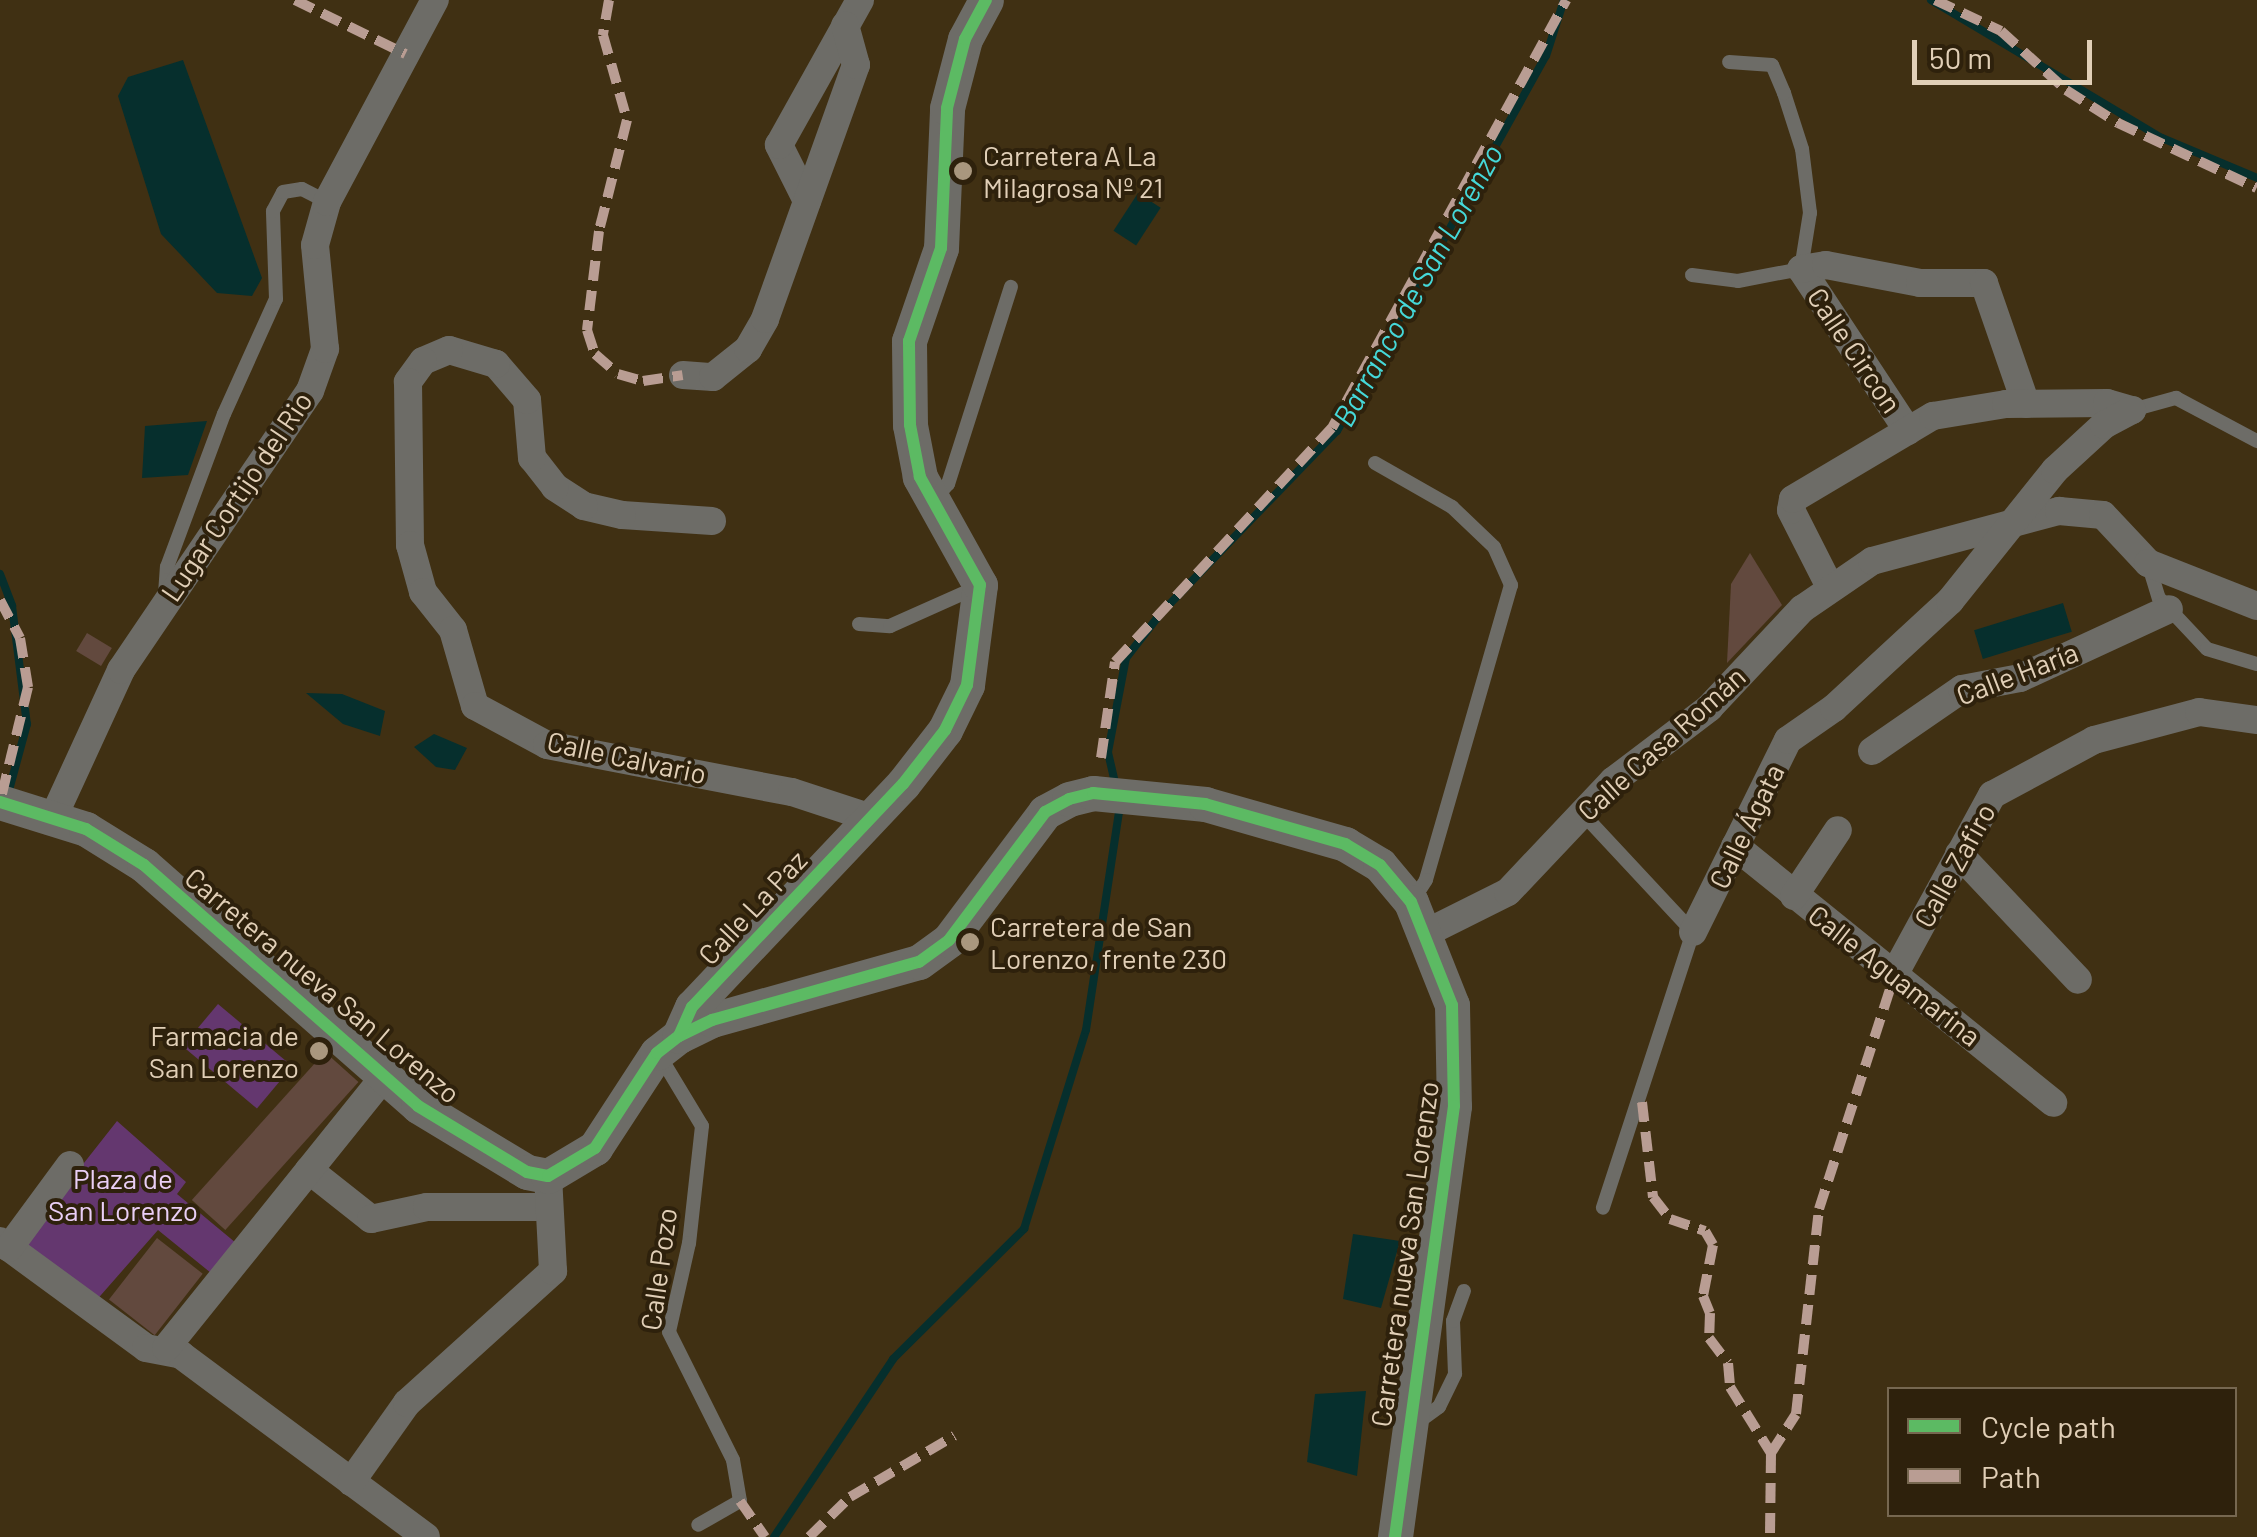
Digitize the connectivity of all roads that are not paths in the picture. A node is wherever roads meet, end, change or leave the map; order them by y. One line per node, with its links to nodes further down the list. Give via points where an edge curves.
1 (435, 0): 7 (street, Lugar Cortijo del Rio)
2 (860, 0): 4 (street)
3 (986, 0): 17 (street, via 965,40 947,108 941,248 910,342 910,424 920,477)
4 (845, 25): 6 (street, via 856,65); 6 (street, via 780,146)
5 (1729, 62): 8 (lane, via 1772,66 1784,94 1802,150 1810,212)
6 (807, 201): 11 (street, via 748,349 713,377)
7 (327, 202): 23 (street, Lugar Cortijo del Rio, via 315,245 325,349 310,391); 23 (lane, via 302,189 284,192 273,211 276,300 167,566)
8 (1801, 270): 9 (lane, via 1738,281); 12 (street, via 1826,265 1920,282 1984,283); 14 (street, Calle Circon)
9 (1692, 275)
10 (1011, 288): 17 (lane, via 948,484)
11 (684, 375)
12 (2026, 404): 13 (street, via 2107,403); 14 (street, via 1967,408)
13 (2132, 410): 15 (lane, via 2176,398); 19 (street, via 2104,424)
14 (1908, 431): 22 (street, via 1793,499 1790,510)
15 (2257, 440)
16 (1375, 462): 38 (lane, via 1452,507 1494,547 1512,585)
17 (933, 501): 21 (street)
18 (712, 521): 33 (street, Calle Calvario, via 622,515 584,506 555,486 532,458 527,400 496,364 449,350 423,362 408,382 410,545 423,592 453,630 475,706 548,745 792,792)
19 (2011, 522): 20 (street, Calle Casa Román, via 2059,512 2103,515); 22 (street, Calle Casa Román, via 1916,545); 35 (street, Calle Ágata, via 1950,600 1834,708 1788,740)
20 (2148, 563): 24 (street, Calle Casa Román); 25 (lane)
21 (980, 586): 26 (lane, via 890,626); 33 (street, Calle La Paz, via 967,685 945,730)
22 (1830, 587): 31 (street, Calle Casa Román, via 1709,708)
23 (164, 600): 32 (street, Lugar Cortijo del Rio, via 121,670)
24 (2257, 606)
25 (2169, 609): 27 (lane, via 2208,649); 29 (street, Calle Haría, via 2020,678 1962,689)
26 (860, 624)
27 (2257, 664)
28 (2257, 720): 36 (street, Calle Zafiro, via 2198,712 2094,740 1992,796)
29 (1872, 751)
30 (0, 802): 32 (street, Carretera nueva San Lorenzo)
31 (1582, 812): 38 (street, Calle Casa Román, via 1508,892); 39 (lane)
32 (53, 818): 43 (street, Carretera nueva San Lorenzo, via 86,829 144,865)
33 (871, 818): 42 (street, Calle La Paz, via 692,1006)
34 (1838, 830): 37 (street)
35 (1736, 846): 37 (street, Calle Aguamarina); 39 (street, Calle Ágata)
36 (1959, 854): 40 (street, Calle Zafiro); 41 (street)
37 (1794, 896): 40 (street, Calle Aguamarina)
38 (1420, 917): 42 (street, Carretera nueva San Lorenzo, via 1380,865 1345,844 1180,800 1093,792 1045,812 949,940 919,962 712,1020); 52 (street, Carretera nueva San Lorenzo, via 1452,1005 1454,1106)
39 (1693, 932): 48 (lane, Calle Ágata)
40 (1895, 973): 44 (street, Calle Aguamarina)
41 (2078, 980)
42 (668, 1044): 47 (street, via 594,1148); 54 (lane, Calle Pozo, via 702,1126 689,1243 669,1332 732,1460 740,1501)
43 (385, 1076): 46 (street); 47 (street, Carretera nueva San Lorenzo, via 418,1106)
44 (2054, 1103)
45 (70, 1165): 49 (street)
46 (310, 1170): 47 (street, via 372,1220); 51 (street)
47 (548, 1192): 53 (street, via 553,1270 407,1403)
48 (1604, 1208)
49 (5, 1244): 51 (street, via 146,1348)
50 (1464, 1291): 52 (lane, via 1452,1321 1454,1374 1439,1407)
51 (166, 1348): 53 (street)
52 (1406, 1431): 56 (street, Carretera nueva San Lorenzo)
53 (351, 1482): 55 (street)
54 (698, 1525)
55 (426, 1537)
56 (1395, 1537)

